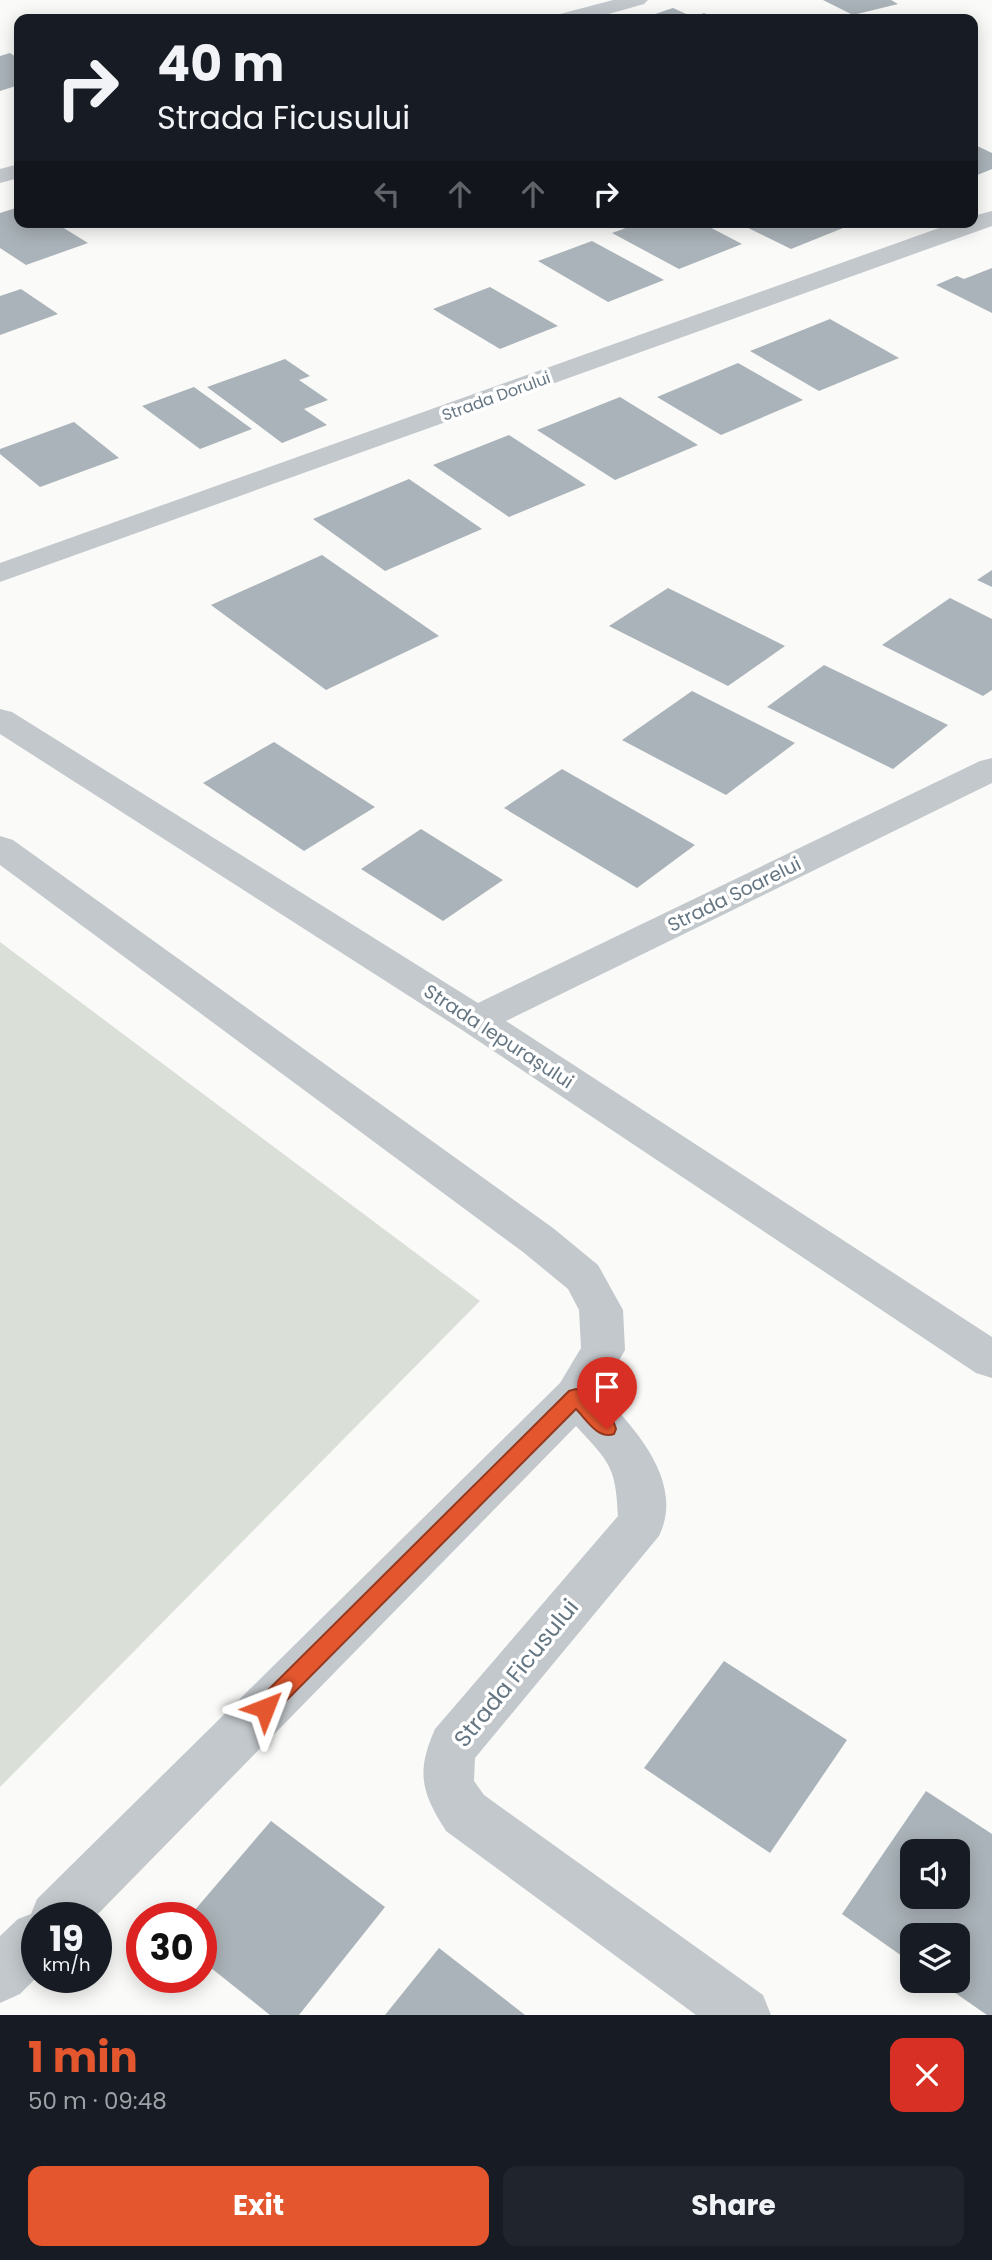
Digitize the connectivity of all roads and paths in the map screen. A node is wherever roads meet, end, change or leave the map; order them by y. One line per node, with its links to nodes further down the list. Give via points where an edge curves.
1 (637, 0): 2 (street)
2 (586, 14)
3 (964, 228): 4 (street, Strada Dorului)
4 (0, 573)
5 (0, 719): 8 (street, Strada Iepurașului)
6 (992, 769): 8 (street, Strada Soarelui)
7 (0, 848): 10 (street, via 583,1277 601,1310 603,1350)
8 (475, 1020): 9 (street, Strada Iepurașului)
9 (992, 1360)
10 (576, 1396): 11 (street); 14 (street, Strada Ficusului, via 622,1445 640,1482 642,1522 453,1746 446,1770 449,1790 465,1813)
11 (72, 1902)
12 (21, 1954): 13 (street)
13 (0, 1975)
14 (743, 2015)

